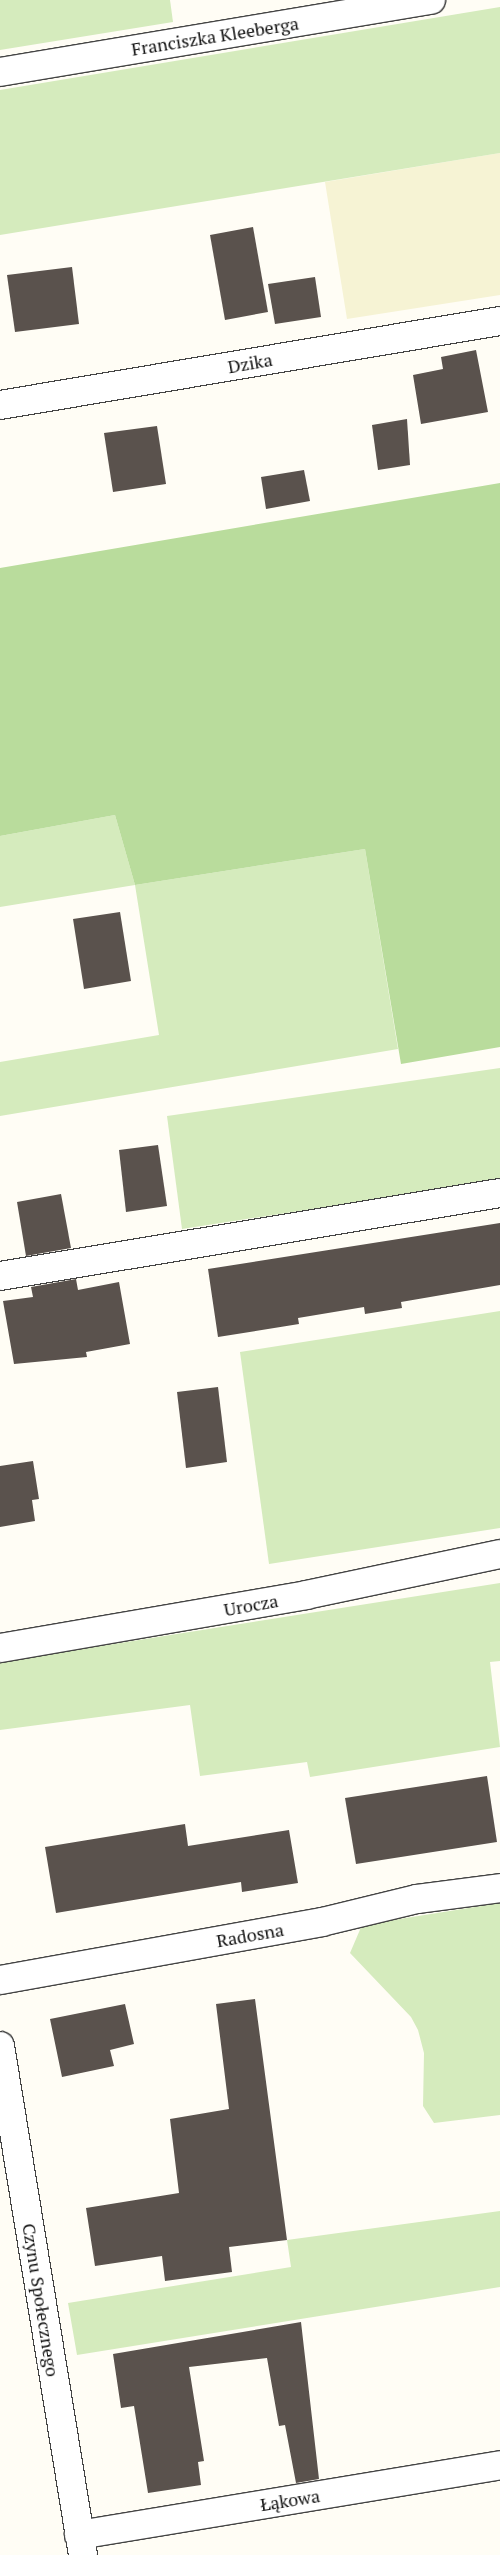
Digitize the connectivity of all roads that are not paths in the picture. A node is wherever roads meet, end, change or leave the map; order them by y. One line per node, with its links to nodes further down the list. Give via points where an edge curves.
1 (431, 0): 2 (street, Franciszka Kleeberga)
2 (0, 72)
3 (500, 321): 4 (street, Dzika)
4 (0, 405)
5 (500, 1193): 6 (street)
6 (0, 1276)
7 (500, 1554): 8 (street, Urocza, via 306,1596)
8 (0, 1648)
9 (500, 1888): 10 (street, Radosna, via 417,1899 322,1922)
10 (0, 1980)
11 (0, 2046): 12 (street, Czynu Społecznego)
12 (5, 2110): 14 (street, Czynu Społecznego)
13 (500, 2465): 14 (street, Łąkowa)
14 (81, 2545)

